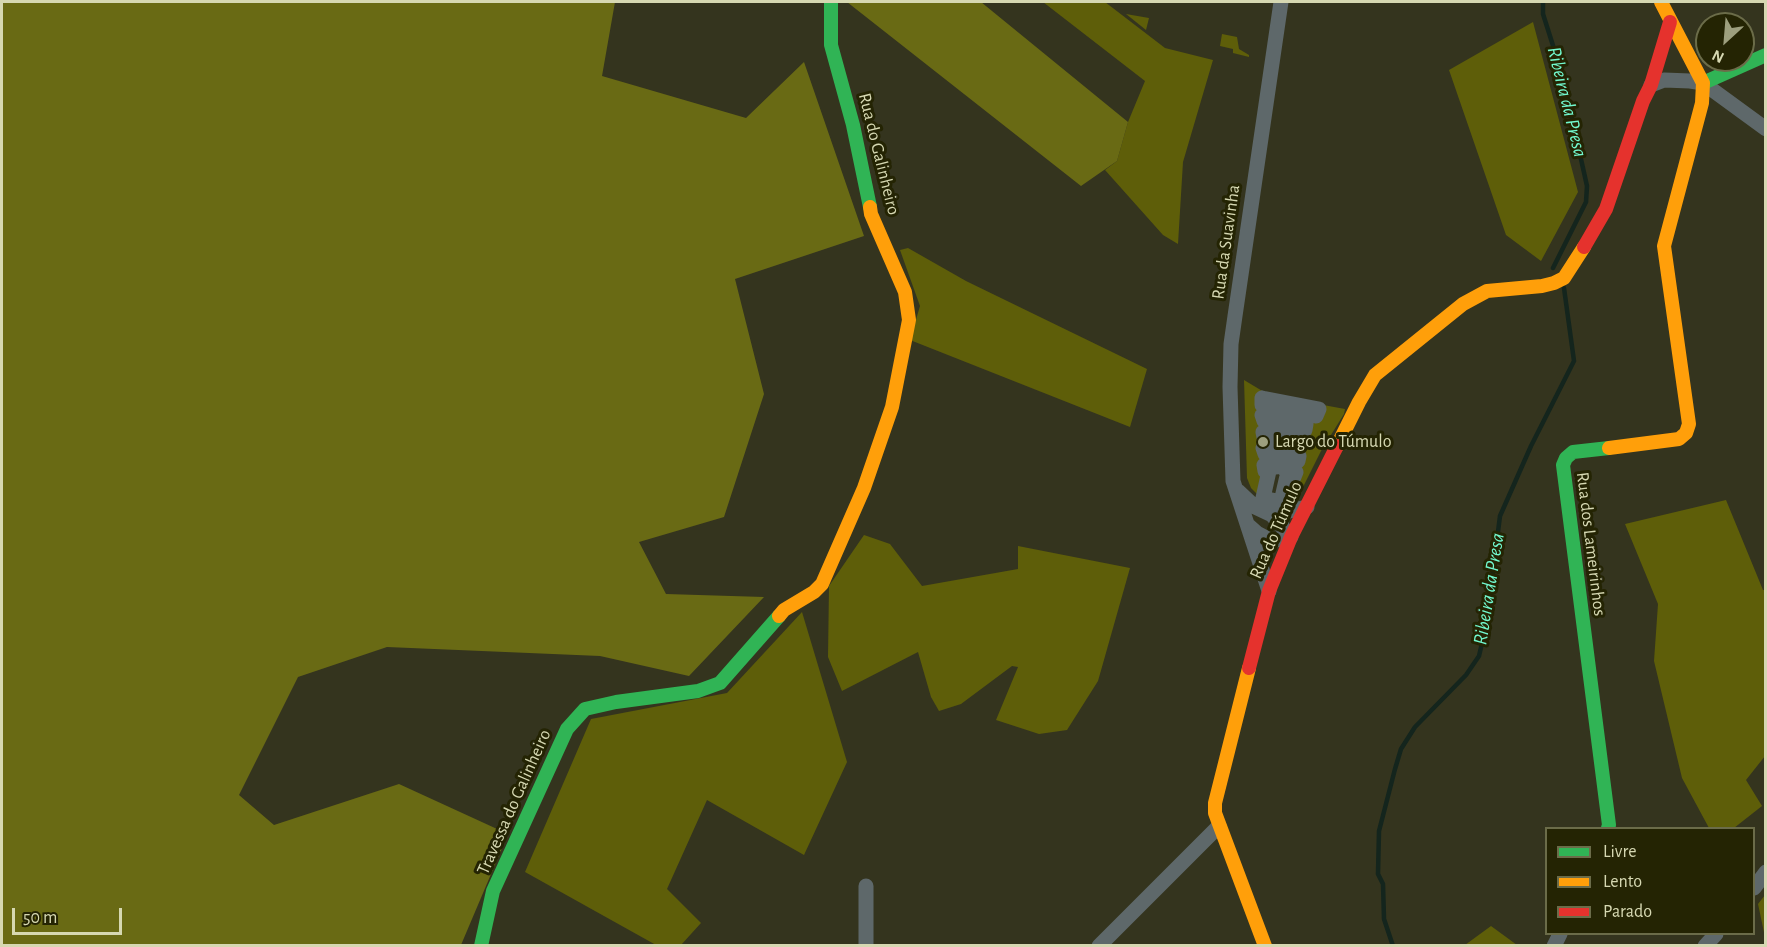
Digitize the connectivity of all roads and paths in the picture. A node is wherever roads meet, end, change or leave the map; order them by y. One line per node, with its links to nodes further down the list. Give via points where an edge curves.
1 (831, 2): 15 (street, Rua do Galinheiro, via 831,45 871,214 905,292 909,320 883,437)
2 (1281, 2): 9 (street, Rua da Suavinha, via 1231,344 1232,471)
3 (1661, 2): 4 (street)
4 (1670, 22): 6 (street); 7 (street, Rua do Túmulo)
5 (1766, 55): 6 (street)
6 (1703, 83): 7 (street, via 1670,80); 8 (street); 18 (street, Rua dos Lameirinhos, via 1702,104 1664,246 1689,424 1686,433 1679,439 1573,452 1563,465)
7 (1651, 85): 11 (street, Rua do Túmulo, via 1606,209 1564,278 1542,286 1487,291 1463,304 1376,375)
8 (1766, 129)
9 (1236, 489): 12 (street, via 1255,507); 13 (street, Rua da Suavinha)
10 (1263, 498): 10 (street, via 1269,471 1265,471 1264,465 1276,467 1278,457 1265,454 1263,448 1278,452 1280,441 1264,437 1263,432 1281,435 1283,424 1264,421 1262,415 1283,419 1285,409 1262,405 1262,398 1319,409 1316,416 1299,412 1297,422 1306,424 1305,430 1294,427 1292,438 1302,440 1301,445 1290,443 1288,453 1299,456 1298,461 1286,459 1284,469 1296,472 1294,477 1287,476 1281,502)
11 (1307, 507): 12 (street); 14 (street, Rua do Túmulo)
12 (1272, 515): 14 (street)
13 (1247, 524): 14 (street, via 1272,541); 16 (street, Rua da Suavinha)
14 (1291, 537): 16 (street, Rua do Túmulo)
15 (822, 584): 22 (street, Travessa do Galinheiro, via 784,610 720,683 698,691 585,709 567,729 493,891)
16 (1269, 591): 17 (street, Rua do Túmulo, via 1215,803)
17 (1219, 826): 24 (street); 25 (street, Rua do Túmulo)
18 (1608, 827)
19 (1766, 872): 21 (street)
20 (866, 886): 23 (street)
21 (1755, 887)
22 (481, 945)
23 (866, 945)
24 (1099, 945)
25 (1265, 945)

